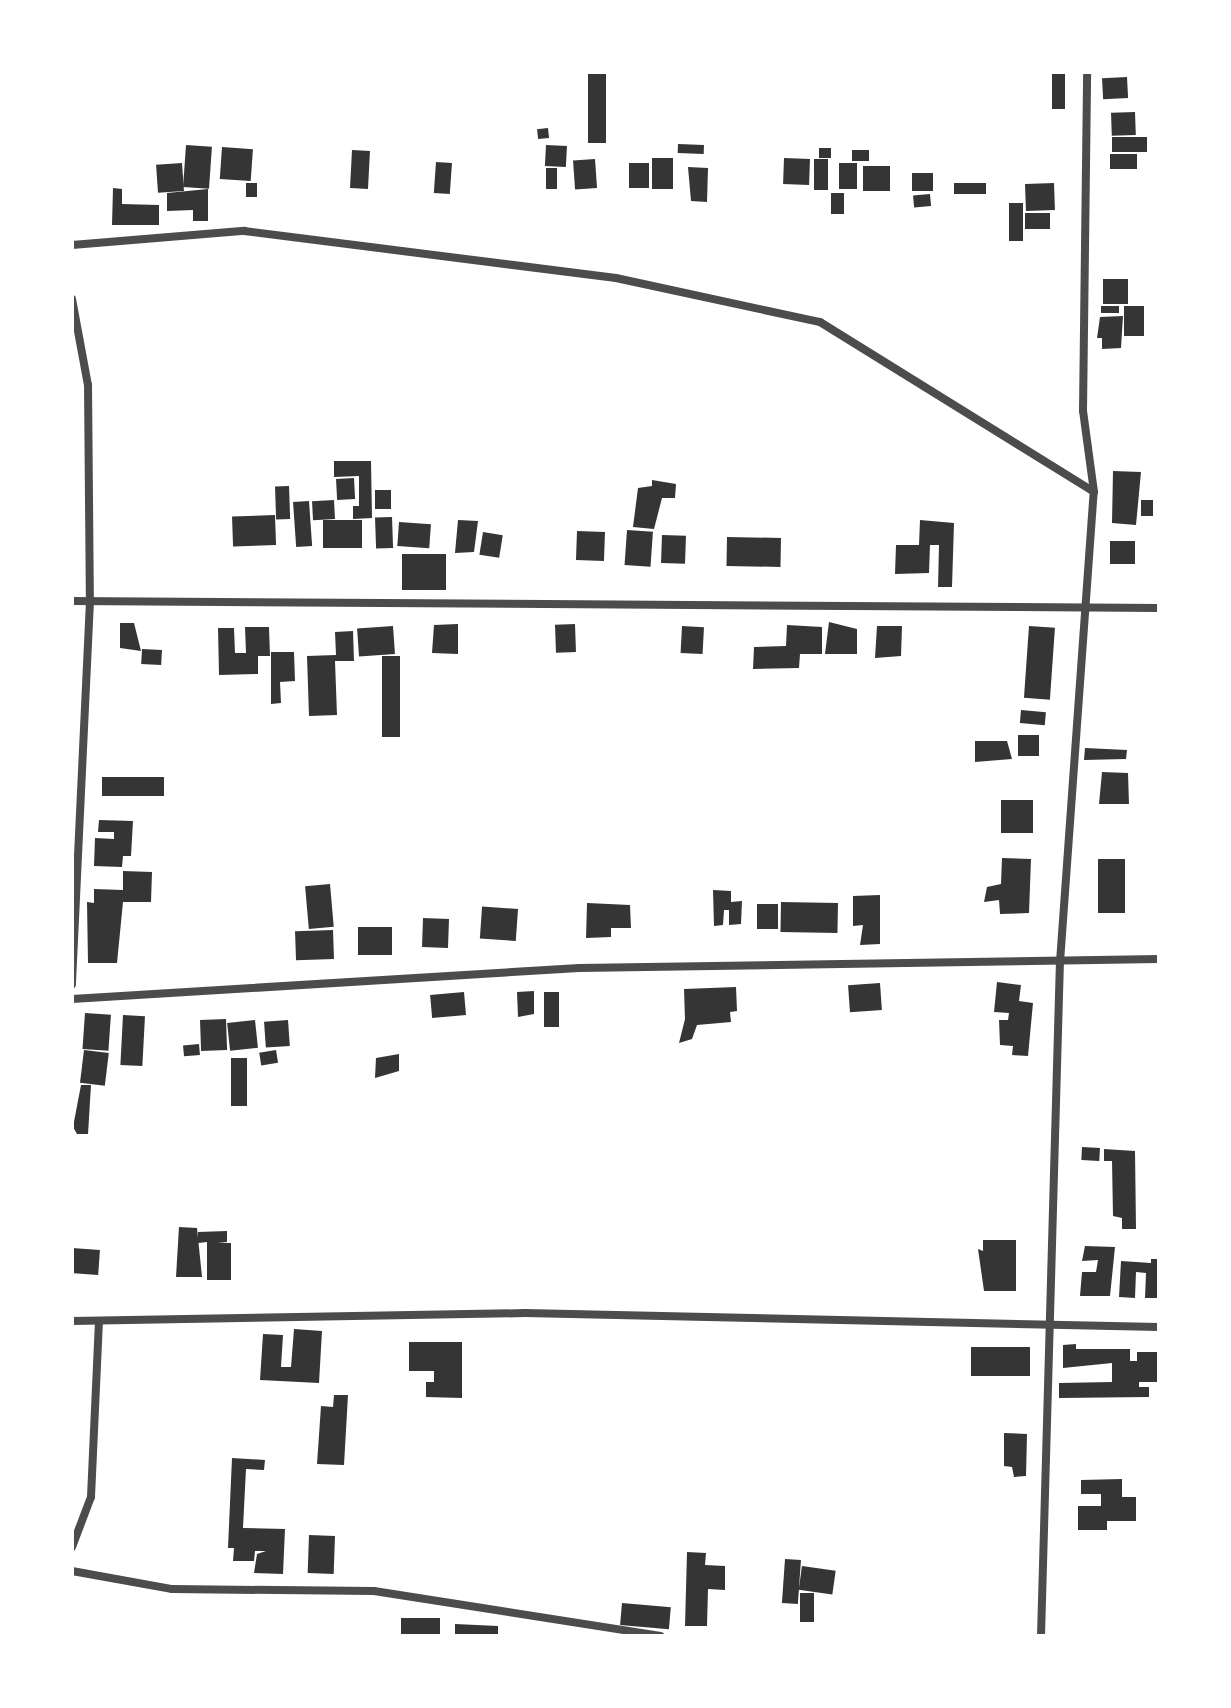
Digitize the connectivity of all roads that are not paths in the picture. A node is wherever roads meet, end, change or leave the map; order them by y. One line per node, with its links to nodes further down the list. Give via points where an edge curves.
1 (1087, 72): 4 (street, via 1083,411)
2 (72, 245): 4 (street, via 244,231 616,278 820,322)
3 (72, 299): 6 (street, via 88,385)
4 (1094, 492): 8 (street)
5 (72, 601): 6 (street)
6 (90, 601): 8 (street); 11 (street)
7 (1159, 608): 8 (street)
8 (1083, 609): 10 (street)
9 (1159, 959): 10 (street)
10 (1060, 962): 12 (street, via 579,968); 15 (street)
11 (72, 985)
12 (72, 999)
13 (72, 1321): 14 (street)
14 (99, 1324): 15 (street, via 525,1313); 17 (street, via 91,1497)
15 (1049, 1325): 16 (street); 20 (street)
16 (1159, 1327)
17 (72, 1547)
18 (72, 1571): 19 (street, via 172,1589 374,1591)
19 (660, 1636)
20 (1041, 1636)

